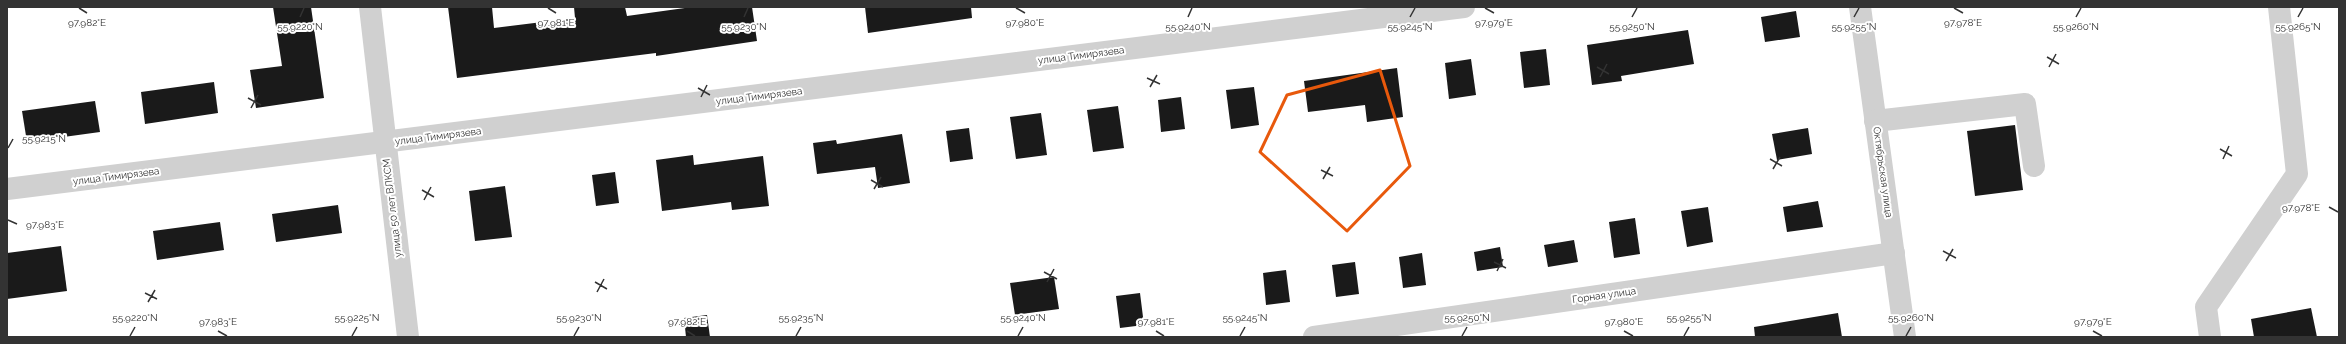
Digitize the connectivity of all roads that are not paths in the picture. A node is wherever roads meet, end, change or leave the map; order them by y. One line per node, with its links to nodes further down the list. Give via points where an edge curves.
1 (370, 7): 6 (street, улица 50 лет ВЛКСМ)
2 (1464, 7): 6 (street, улица Тимирязева)
3 (1860, 7): 5 (street, Октябрьская улица)
4 (2279, 7): 13 (street, via 2297,174 2206,307)
5 (1876, 121): 7 (street, via 2025,104); 9 (street, Октябрьская улица)
6 (385, 143): 8 (street, улица Тимирязева); 10 (street, улица 50 лет ВЛКСМ)
7 (2034, 166)
8 (7, 190)
9 (1894, 253): 11 (street, Горная улица); 12 (street, Октябрьская улица)
10 (408, 337)
11 (1314, 337)
12 (1905, 337)
13 (2210, 337)

